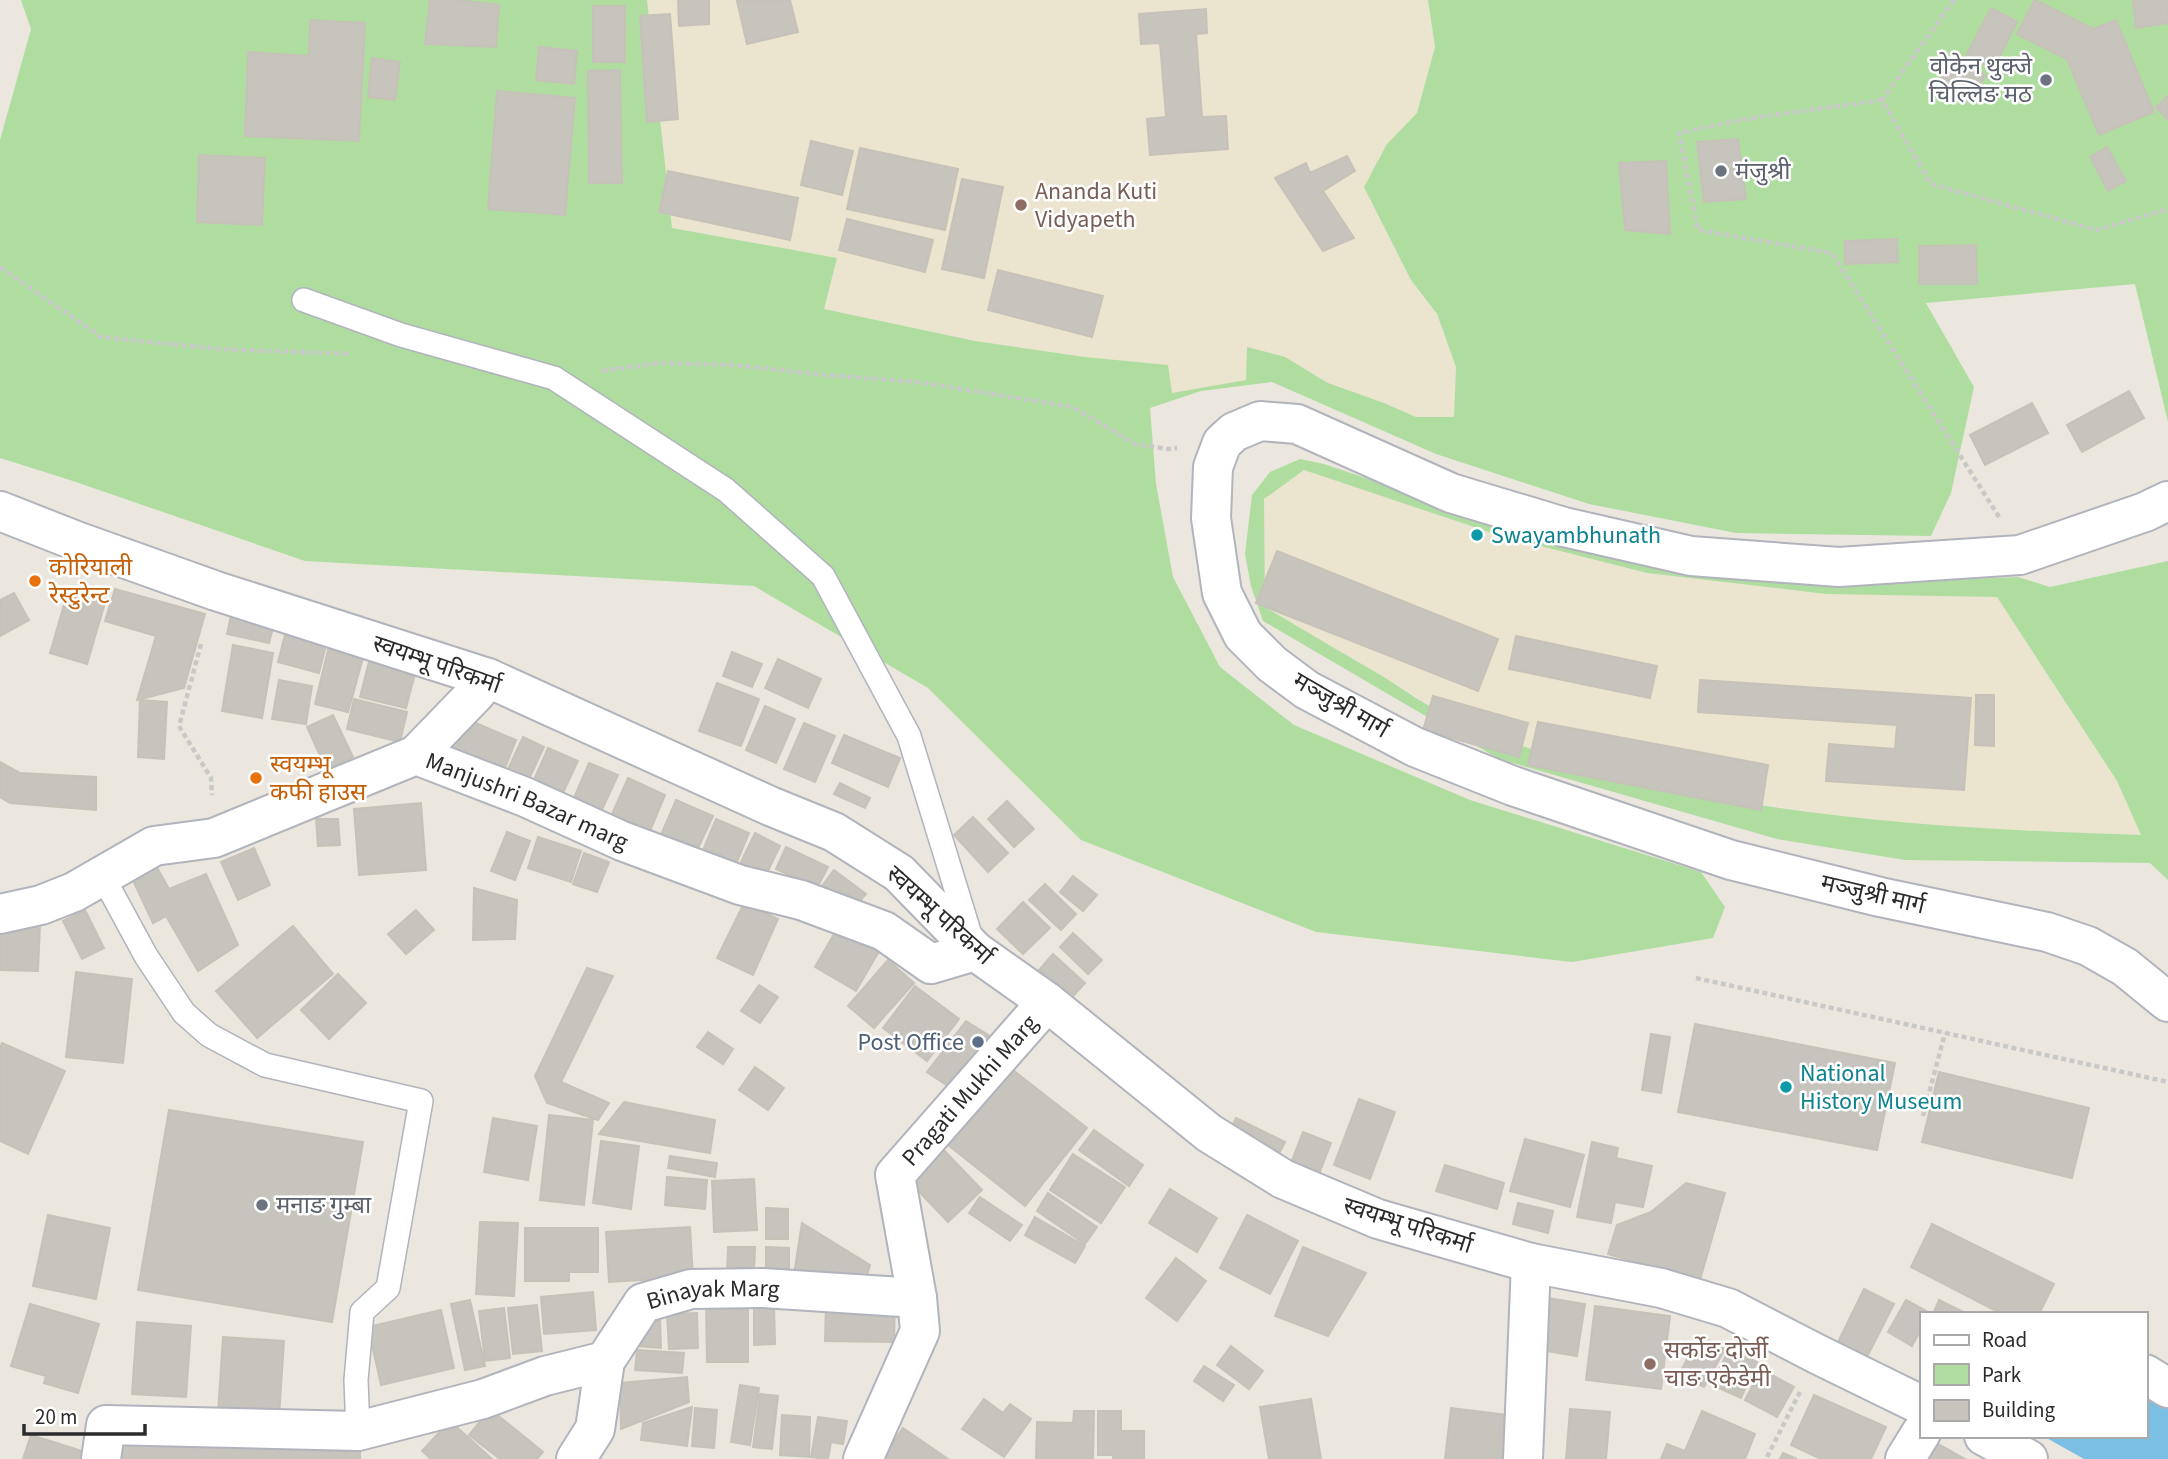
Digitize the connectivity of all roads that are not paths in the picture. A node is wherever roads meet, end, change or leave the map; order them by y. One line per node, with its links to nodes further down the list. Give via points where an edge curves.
1 (304, 300): 8 (lane, via 401,335 554,378 726,490 823,576 909,736)
2 (2168, 501): 10 (street, मञ्जुश्री मार्ग, via 2020,555 1839,567 1691,556 1564,527 1451,493 1297,424 1260,421 1234,432 1222,443 1213,467 1211,518 1222,593 1243,635 1307,690 1415,747 1513,786 1731,860 2047,932 2088,946 2125,967)
3 (0, 511): 4 (street, स्वयम्भू परिकर्मा, via 216,591)
4 (488, 678): 5 (street); 8 (street, स्वयम्भू परिकर्मा, via 834,832 899,873)
5 (416, 754): 6 (street, Manjushri Bazar marg, via 214,838 155,846); 8 (street, Manjushri Bazar marg, via 622,841 884,931 931,964)
6 (102, 875): 7 (street, Manjushri Bazar marg, via 41,905); 17 (lane, via 168,990 184,1013 209,1035 265,1065 421,1101 388,1287 362,1312 356,1381)
7 (0, 914)
8 (975, 951): 9 (street, स्वयम्भू परिकर्मा)
9 (1047, 1002): 11 (street, स्वयम्भू परिकर्मा, via 1209,1133 1283,1179 1378,1219); 12 (street, Pragati Mukhi Marg, via 895,1175)
10 (2168, 1002)
11 (1531, 1264): 16 (street, स्वयम्भू परिकर्मा, via 1661,1288 1728,1308); 22 (street)
12 (917, 1298): 13 (street, Binayak Marg, via 763,1288 691,1289 642,1303); 21 (street, Pragati Mukhi Marg, via 920,1331)
13 (605, 1361): 17 (street); 20 (street, Binayak Marg, via 595,1429)
14 (2147, 1375): 15 (street)
15 (2168, 1388)
16 (1920, 1405)
17 (358, 1431): 19 (street, via 106,1425)
18 (1920, 1435): 23 (street)
19 (101, 1459)
20 (576, 1459)
21 (863, 1459)
22 (1523, 1459)
23 (1905, 1459)

